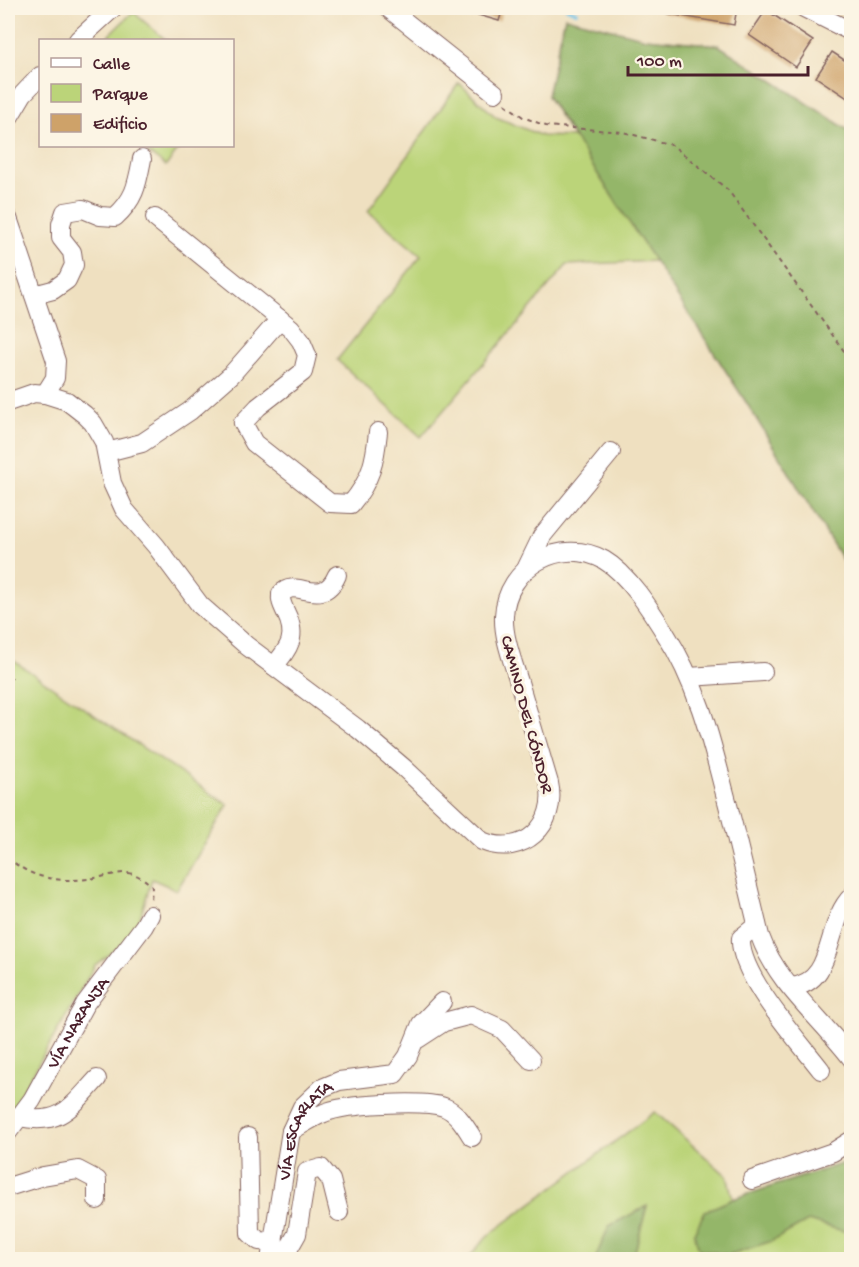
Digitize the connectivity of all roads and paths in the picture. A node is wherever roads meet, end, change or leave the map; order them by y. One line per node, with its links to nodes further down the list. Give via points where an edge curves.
1 (113, 8): 5 (street)
2 (388, 8): 7 (street)
3 (804, 8): 4 (street)
4 (852, 32)
5 (79, 39)
6 (39, 77): 8 (street)
7 (495, 93): 14 (path, via 513,111 546,126 624,132 672,145 728,190)
8 (8, 119)
9 (142, 159): 12 (street, via 137,186 128,205 115,216 100,216 83,209 65,212 62,238 72,252 74,266 67,280 53,290)
10 (8, 218): 12 (street)
11 (155, 218): 13 (street)
12 (34, 295): 15 (street, via 56,361 55,378)
13 (280, 319): 17 (street, via 301,340 307,355 303,372 243,423 254,443 330,503 351,504 363,490 374,464); 18 (street, via 231,375 190,411 142,443)
14 (852, 357)
15 (45, 394): 16 (street, via 34,393); 18 (street, CAMINO DEL CÓNDOR, via 67,401 85,415 99,432)
16 (8, 402)
17 (378, 432)
18 (107, 452): 22 (street, CAMINO DEL CÓNDOR, via 112,483 124,509 200,605)
19 (611, 452): 20 (street, via 542,536)
20 (526, 569): 22 (street, CAMINO DEL CÓNDOR, via 508,594 504,625 551,801 542,826 520,842 497,846 482,841 358,729); 24 (street, CAMINO DEL CÓNDOR, via 550,555 572,552 593,556 612,566 666,633)
21 (337, 575): 22 (street, via 321,591 291,587 281,594 292,633 289,648)
22 (274, 666)
23 (763, 672): 24 (street)
24 (689, 677): 30 (street, CAMINO DEL CÓNDOR, via 719,770)
25 (13, 678): 26 (path)
26 (8, 679)
27 (8, 857): 29 (path, via 40,877 68,881 115,872 133,874 152,886)
28 (852, 896): 31 (street, via 834,924 821,970 807,983)
29 (150, 915): 38 (street, VÍA NARANJA, via 85,1004)
30 (757, 925): 31 (street, CAMINO DEL CÓNDOR, via 769,957); 36 (street, via 741,939 740,949 754,981)
31 (791, 987): 34 (street, CAMINO DEL CÓNDOR)
32 (442, 1002): 33 (street, VÍA ESCARLATA, via 421,1024)
33 (414, 1042): 35 (street, via 444,1022 471,1016 502,1029); 39 (street, VÍA ESCARLATA, via 394,1074 339,1081 315,1094 302,1107)
34 (852, 1059)
35 (531, 1060)
36 (821, 1070)
37 (97, 1079): 38 (street, via 65,1114 37,1121)
38 (19, 1117): 40 (street, VÍA NARANJA)
39 (291, 1131): 42 (street, via 325,1112 420,1103 446,1107); 48 (street, VÍA ESCARLATA)
40 (8, 1132)
41 (248, 1137): 48 (street, via 250,1233)
42 (472, 1137)
43 (852, 1140): 44 (street, via 833,1152)
44 (752, 1180)
45 (8, 1187): 46 (street, via 78,1170 97,1180)
46 (97, 1200)
47 (339, 1212): 48 (street, via 331,1180 321,1168 307,1172 297,1234 289,1248)
48 (273, 1254)

